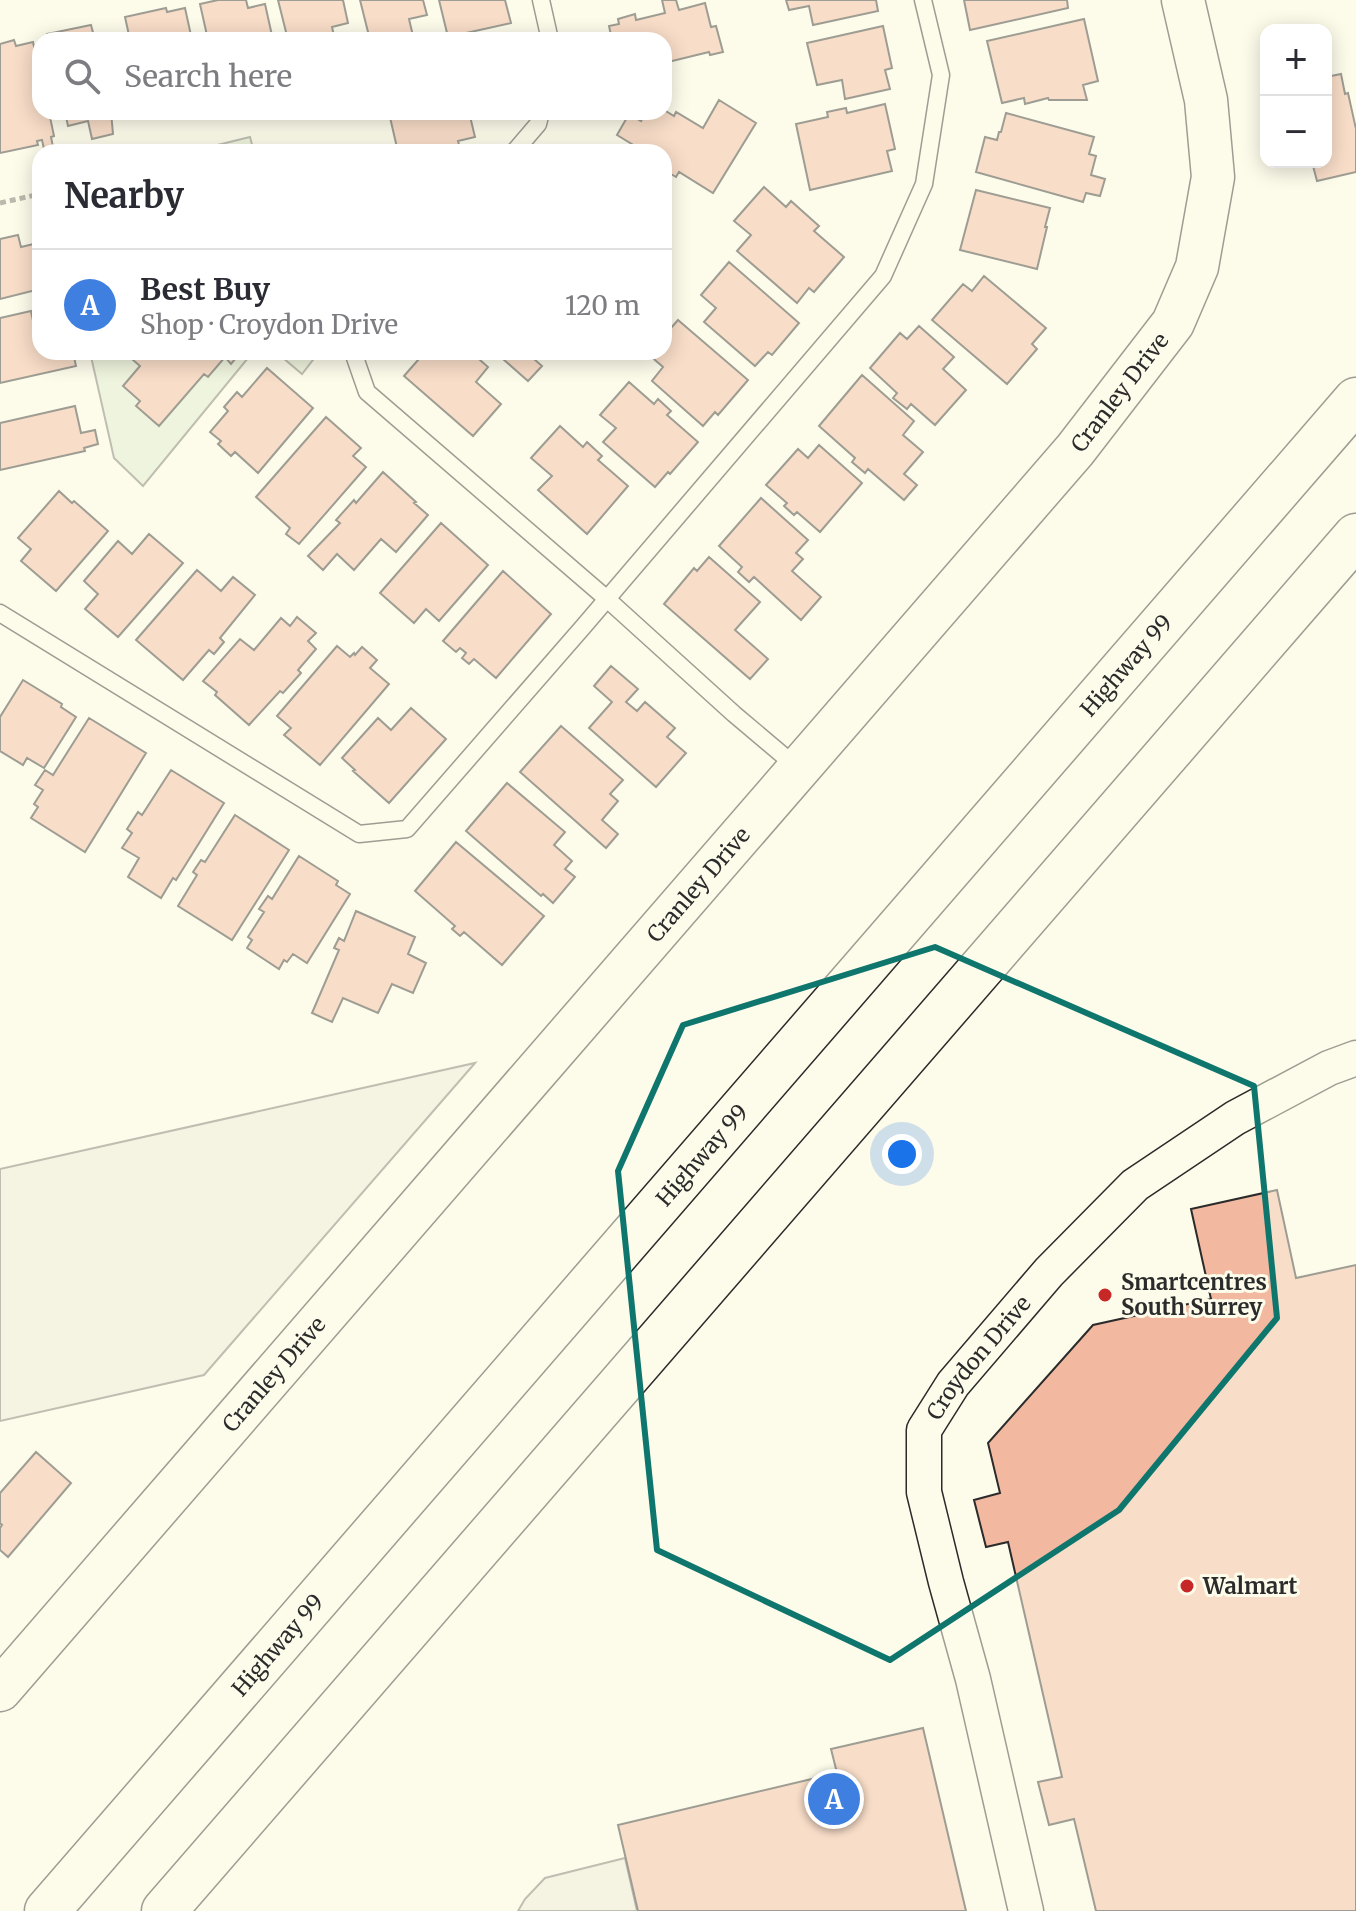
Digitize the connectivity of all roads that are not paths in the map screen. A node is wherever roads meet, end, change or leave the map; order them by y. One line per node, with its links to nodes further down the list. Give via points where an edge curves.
1 (541, 0): 4 (lane)
2 (923, 0): 10 (lane, via 941,75 924,184 883,276)
3 (1183, 0): 12 (street, Cranley Drive, via 1206,100 1213,177 1197,267 1173,323 1075,450)
4 (548, 32)
5 (539, 120): 6 (lane)
6 (521, 144)
7 (356, 360): 10 (lane, via 367,392)
8 (1356, 400): 15 (highway, Highway 99)
9 (1356, 536): 16 (highway)
10 (607, 599): 11 (lane, via 407,829 359,834); 12 (lane)
11 (0, 613)
12 (798, 768): 14 (street, Cranley Drive)
13 (1356, 1058): 17 (street, Croydon Drive, via 1235,1118 1135,1185 1010,1316 953,1384 924,1430 924,1492)
14 (0, 1690)
15 (47, 1911)
16 (164, 1911)
17 (1026, 1911)

